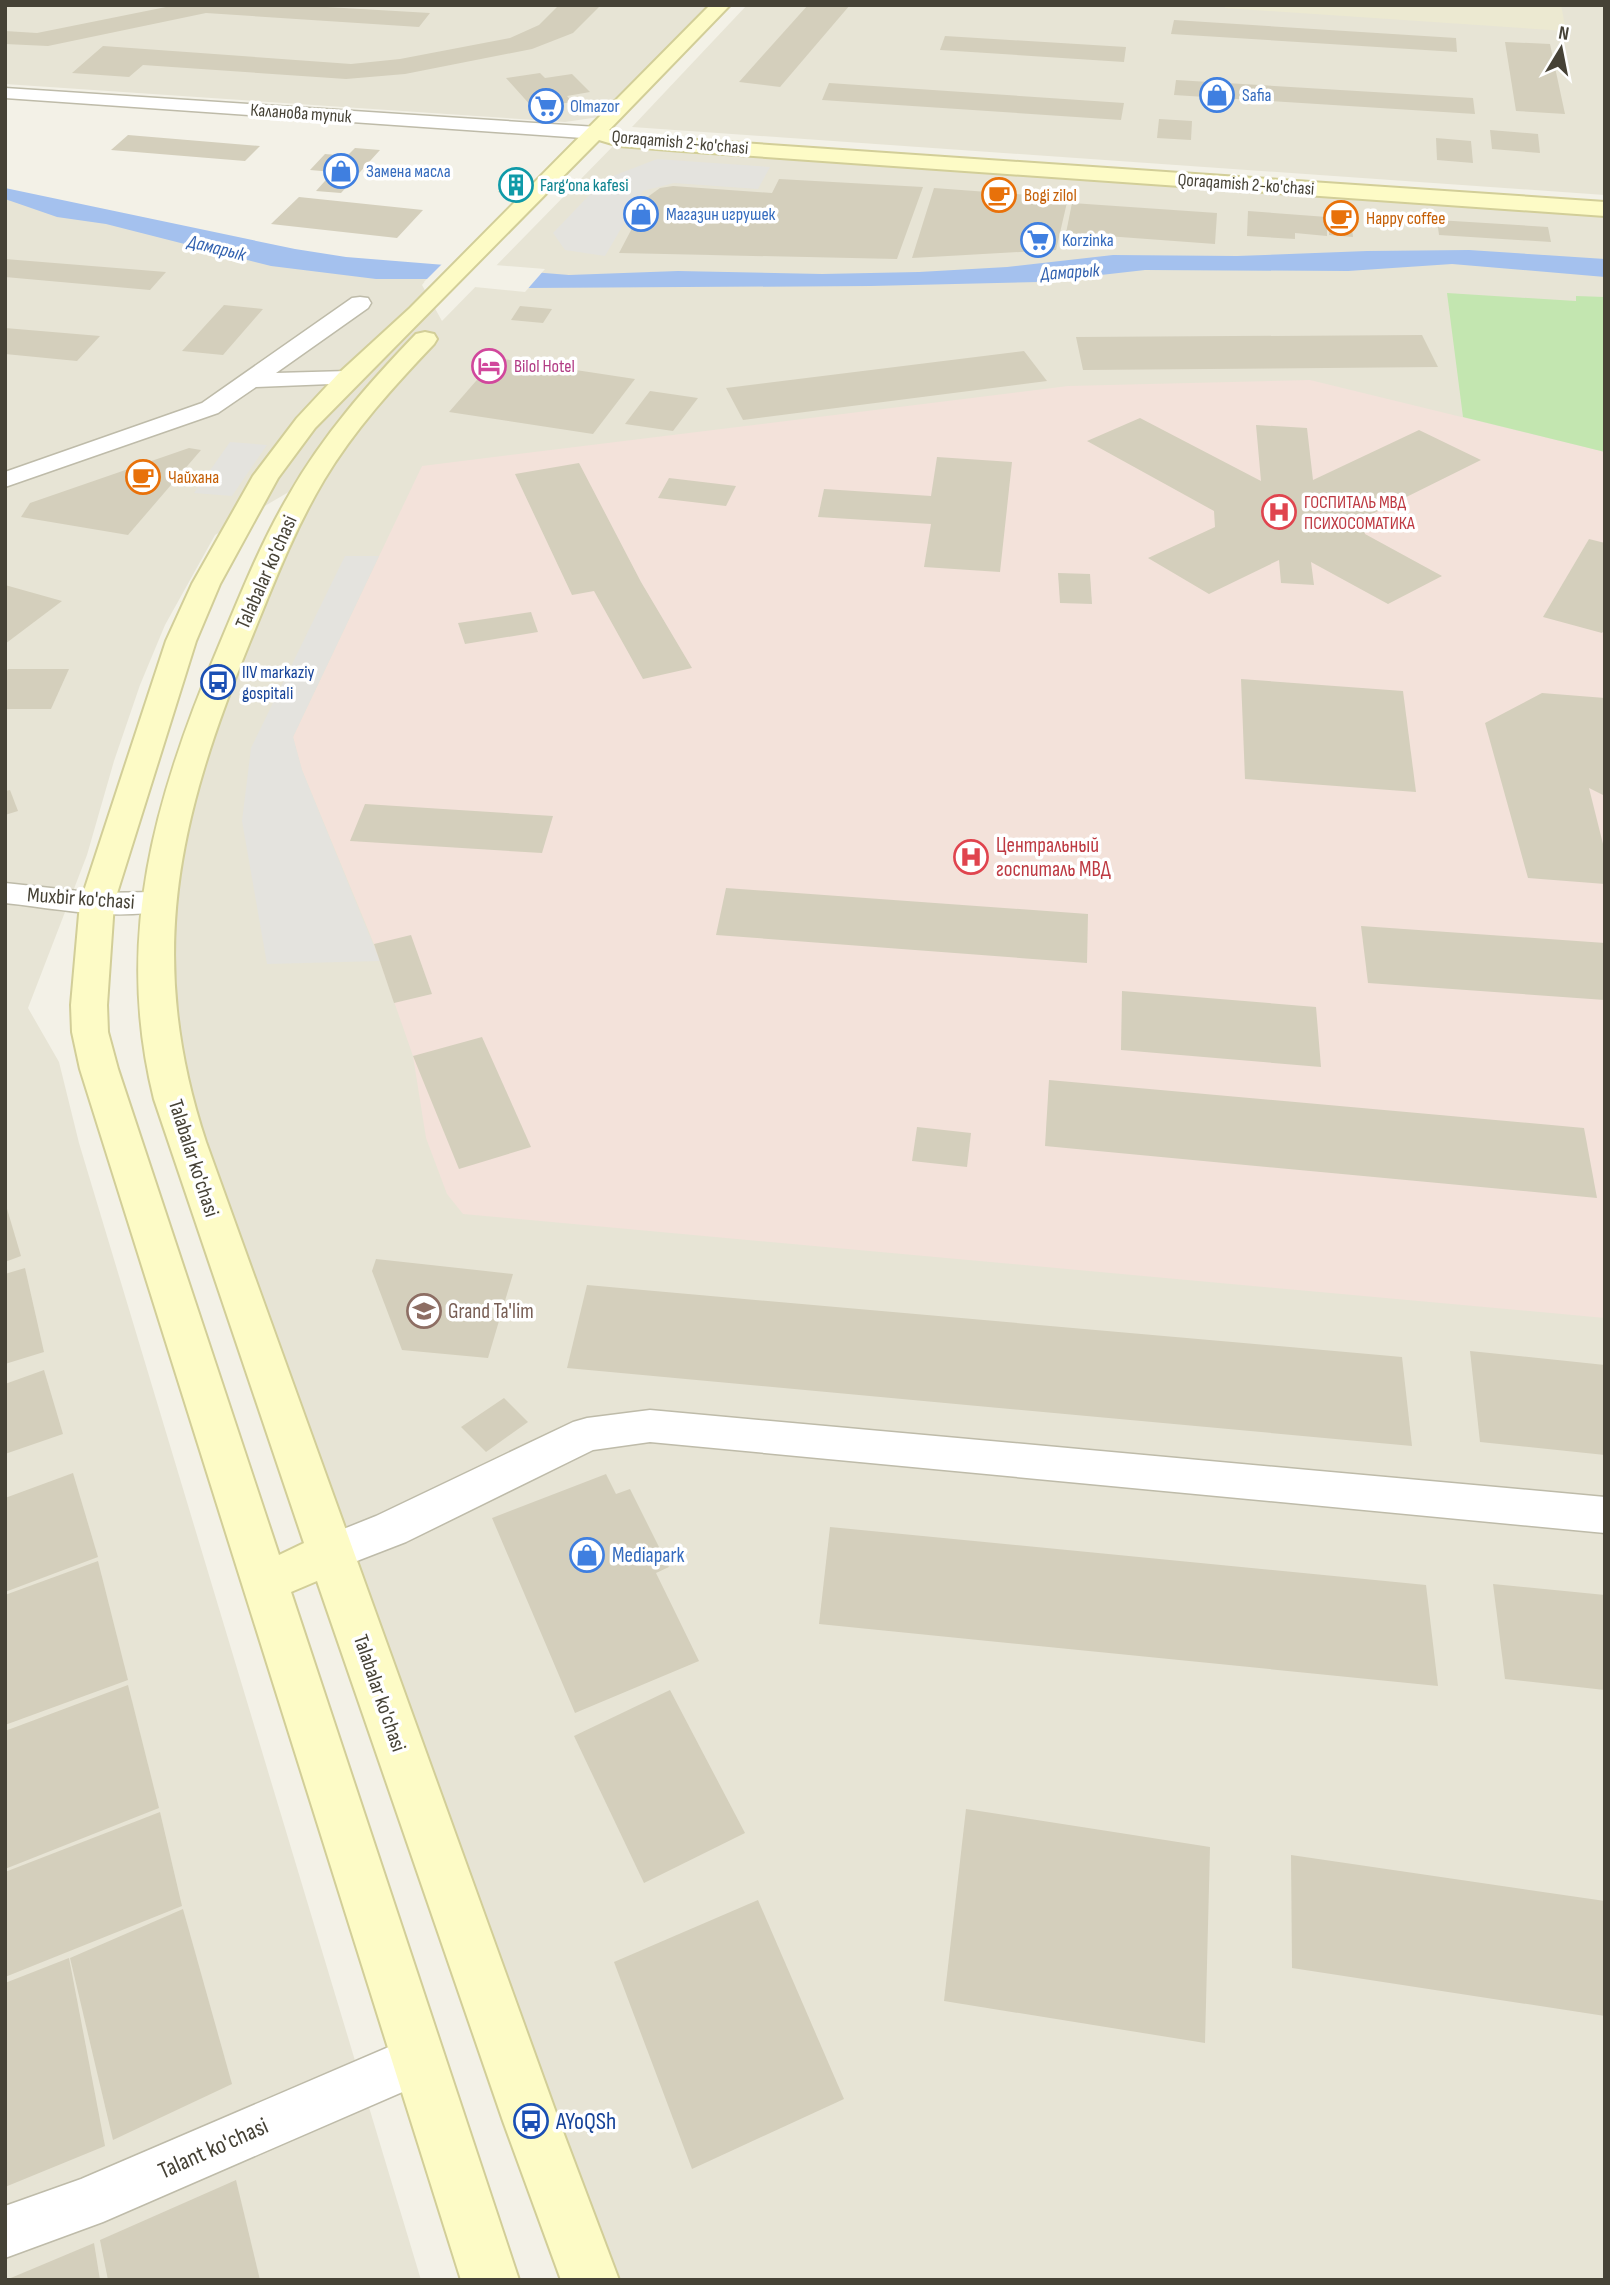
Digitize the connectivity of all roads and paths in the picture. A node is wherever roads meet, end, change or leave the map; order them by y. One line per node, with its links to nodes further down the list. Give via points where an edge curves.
1 (721, 5): 4 (main road, Talabalar ko'chasi)
2 (5, 93): 4 (street, Каланова тупик)
3 (630, 128): 4 (main road, Qoraqamish 2-ko'chasi); 5 (main road, Qoraqamish 2-ko'chasi); 6 (main road, Qoraqamish 2-ko'chasi); 7 (main road)
4 (597, 133): 8 (main road, Talabalar ko'chasi)
5 (1605, 195)
6 (1605, 209)
7 (546, 213)
8 (450, 293): 10 (main road, Talabalar ko'chasi); 14 (main road, Talabalar ko'chasi, via 356,415 276,543 218,682 181,794)
9 (360, 303): 11 (street)
10 (348, 378): 11 (street); 15 (main road, Talabalar ko'chasi, via 266,476 206,584 181,641)
11 (251, 380): 12 (street, via 210,408)
12 (5, 480)
13 (5, 892): 15 (street, Muxbir ko'chasi)
14 (156, 902): 15 (street, Muxbir ko'chasi); 17 (main road, Talabalar ko'chasi, via 155,958 163,1055 177,1110)
15 (97, 903): 18 (main road, Talabalar ko'chasi, via 89,1005 93,1045)
16 (1605, 1515): 17 (street, via 650,1426 587,1434 391,1529)
17 (331, 1553): 18 (main road); 22 (main road, Talabalar ko'chasi)
18 (264, 1583): 19 (main road, Talabalar ko'chasi)
19 (419, 2059): 20 (street, Talant ko'chasi, via 85,2204); 21 (main road, Talabalar ko'chasi)
20 (5, 2232)
21 (489, 2280)
22 (590, 2280)

